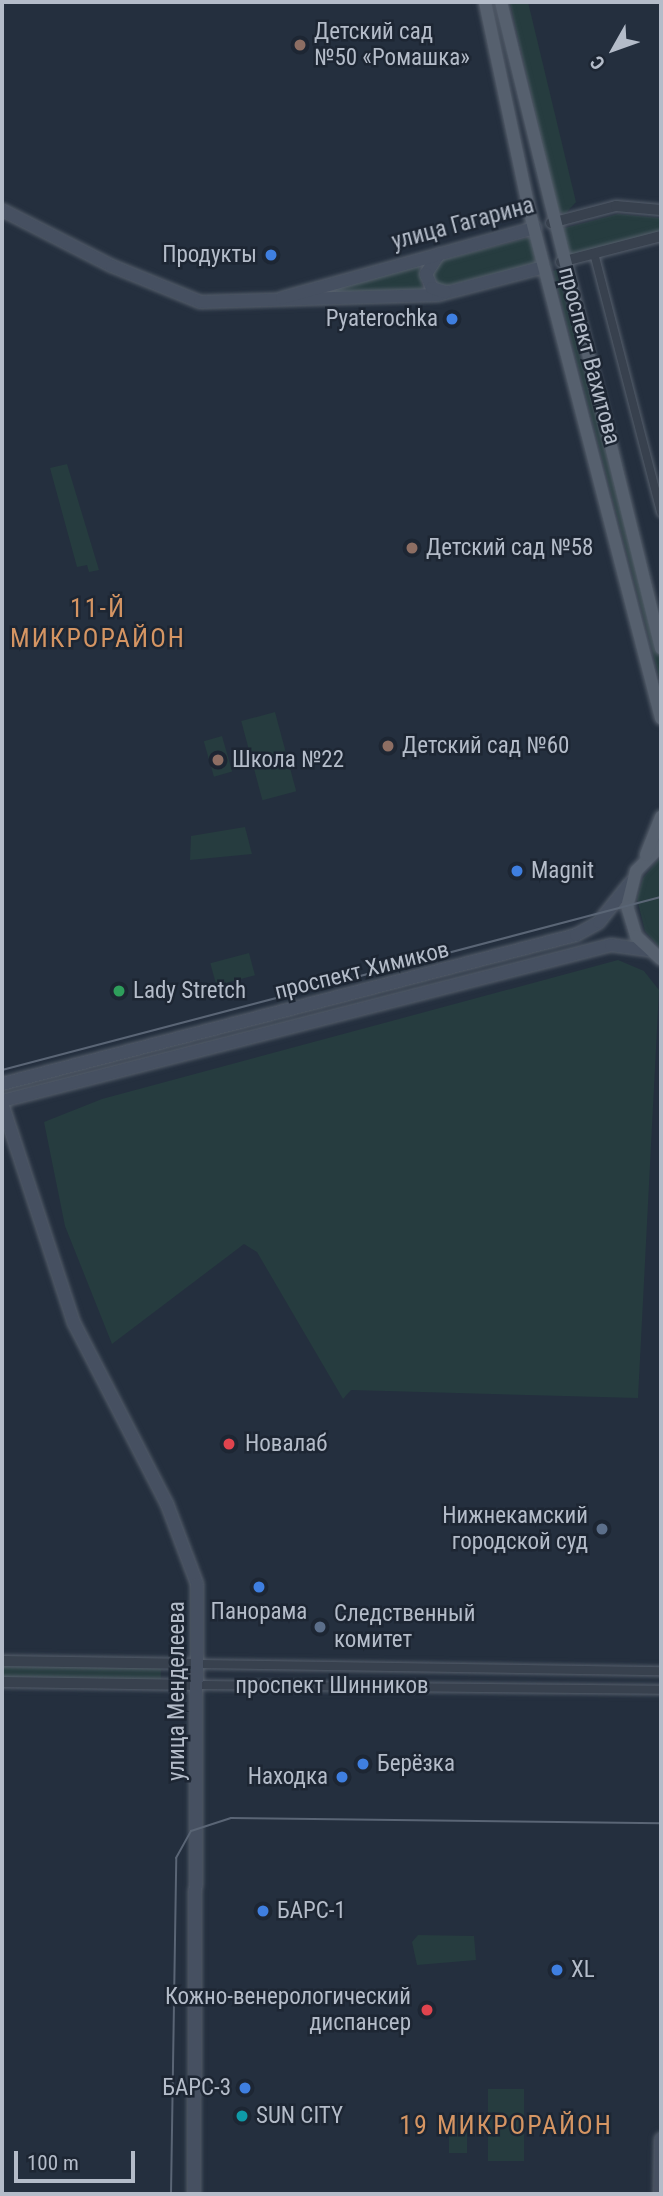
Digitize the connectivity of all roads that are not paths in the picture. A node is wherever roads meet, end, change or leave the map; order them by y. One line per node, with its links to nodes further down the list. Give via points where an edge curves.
1 (485, 2): 8 (main road, проспект Вахитова)
2 (500, 2): 7 (main road, проспект Вахитова)
3 (648, 208): 4 (street, улица Гагарина); 6 (street); 7 (street, улица Гагарина, via 616,206)
4 (661, 209)
5 (2, 210): 15 (main road, улица Гагарина, via 193,299)
6 (661, 216)
7 (551, 223): 8 (main road, улица Гагарина); 12 (main road, проспект Вахитова)
8 (535, 228): 10 (main road, улица Гагарина); 13 (main road, проспект Вахитова)
9 (660, 236): 11 (street, улица Гагарина)
10 (441, 252): 14 (main road, via 428,263 426,278 435,290); 15 (main road, улица Гагарина)
11 (594, 253): 12 (street, улица Гагарина); 16 (street)
12 (561, 262): 13 (main road, улица Гагарина); 17 (main road, проспект Вахитова)
13 (544, 267): 14 (main road, улица Гагарина); 18 (main road, проспект Вахитова)
14 (452, 291): 15 (main road, улица Гагарина)
15 (278, 300)
16 (661, 513)
17 (661, 648)
18 (661, 718)
19 (661, 817): 21 (main road)
20 (661, 846): 21 (main road)
21 (643, 862): 22 (main road)
22 (630, 883): 23 (main road, via 629,915); 24 (main road, проспект Химиков, via 599,922 576,935)
23 (657, 957): 25 (main road, проспект Химиков, via 611,944)
24 (189, 1037): 25 (main road); 26 (main road, проспект Химиков)
25 (194, 1053): 27 (main road, проспект Химиков)
26 (2, 1084)
27 (2, 1102): 30 (main road, улица Менделеева, via 74,1323 192,1567)
28 (2, 1661): 29 (street, проспект Шинников)
29 (172, 1664): 30 (street, проспект Шинников); 34 (street)
30 (199, 1664): 31 (street, проспект Шинников); 35 (main road, улица Менделеева)
31 (497, 1669): 32 (street, проспект Шинников); 36 (street)
32 (661, 1671)
33 (2, 1682): 34 (street, проспект Шинников)
34 (172, 1685): 35 (street, проспект Шинников)
35 (198, 1685): 36 (street, проспект Шинников); 39 (main road, улица Менделеева)
36 (497, 1688): 37 (street, проспект Шинников)
37 (661, 1690)
38 (661, 2139): 40 (main road)
39 (194, 2194)
40 (660, 2194)

